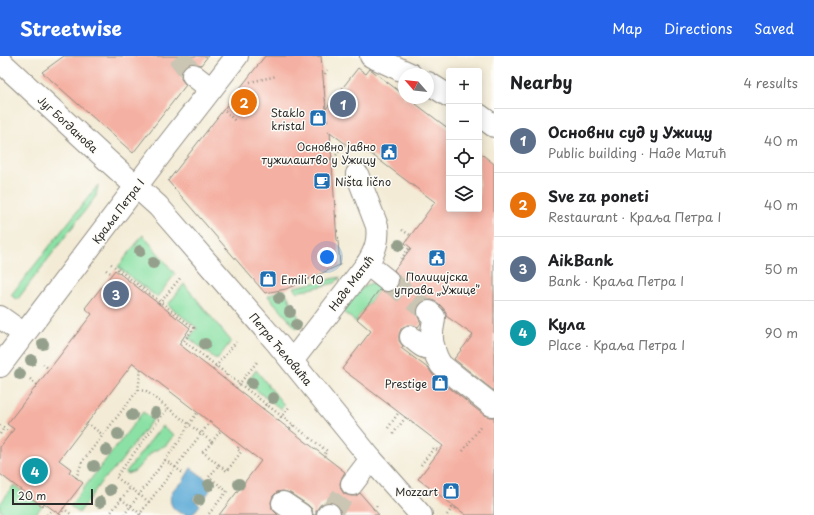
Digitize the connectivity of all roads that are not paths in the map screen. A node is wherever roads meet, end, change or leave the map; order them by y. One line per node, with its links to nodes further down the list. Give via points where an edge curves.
1 (237, 56): 8 (street, Краља Петра I)
2 (371, 56): 4 (street)
3 (6, 62): 12 (street, Југ Богданова)
4 (398, 68)
5 (193, 75): 8 (street)
6 (434, 87): 7 (street)
7 (446, 94)
8 (216, 98): 12 (street, Краља Петра I)
9 (482, 117): 10 (street)
10 (494, 126)
11 (357, 174): 13 (street, Наде Матић, via 378,232 375,251)
12 (137, 186): 18 (street, Краља Петра I); 20 (street, Петра Ћеловића, via 158,206)
13 (367, 264): 14 (street); 20 (street, Наде Матић)
14 (387, 280)
15 (429, 312): 19 (street, via 434,317)
16 (0, 317): 18 (street)
17 (411, 337): 19 (street, via 426,348)
18 (9, 348)
19 (434, 348): 21 (street, via 440,365)
20 (292, 361): 22 (street, Петра Ћеловића)
21 (492, 405)
22 (371, 459): 23 (street); 26 (street, Петра Ћеловића)
23 (352, 484)
24 (283, 503): 25 (street)
25 (302, 515)
26 (421, 515)

